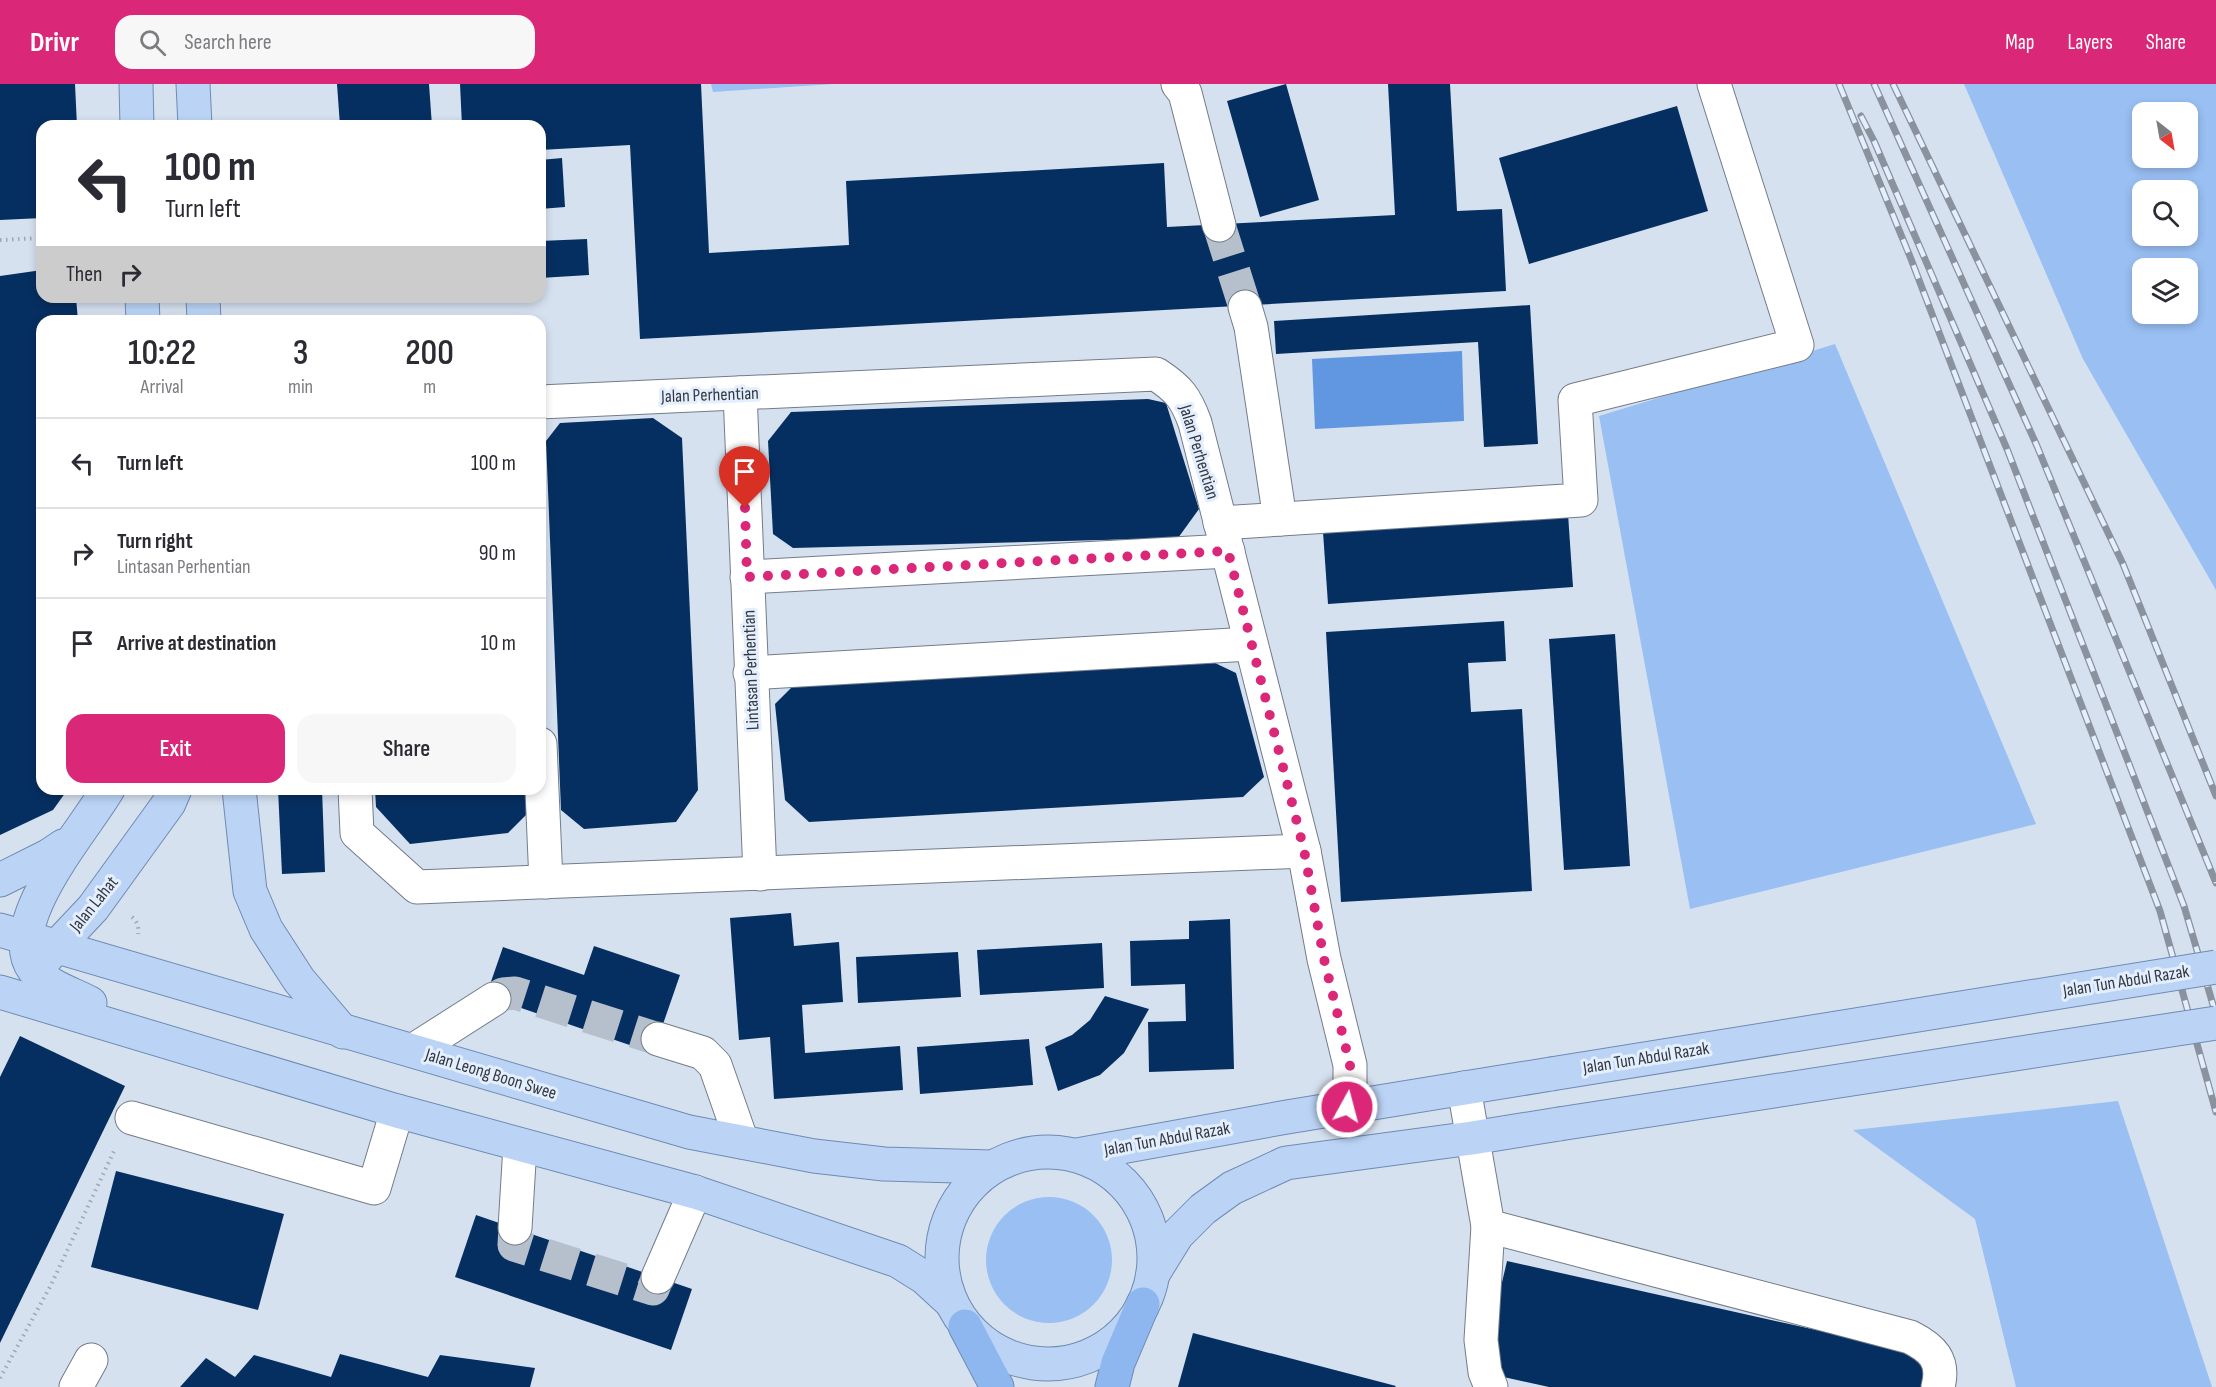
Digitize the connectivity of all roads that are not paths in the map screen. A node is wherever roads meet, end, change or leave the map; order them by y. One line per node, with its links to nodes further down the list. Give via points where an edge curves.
1 (136, 84): 5 (main road)
2 (193, 84): 6 (main road)
3 (1178, 84): 7 (street, via 1185,93)
4 (1714, 84): 11 (street, via 1797,345 1575,400 1581,500)
5 (137, 120)
6 (195, 120)
7 (1219, 225)
8 (1245, 307): 11 (street)
9 (740, 393): 10 (street, Jalan Perhentian); 12 (street, Jalan Perhentian, via 1156,374 1175,386 1188,403); 13 (street, Lintasan Perhentian)
10 (546, 402)
11 (1280, 519): 12 (street)
12 (1224, 537): 13 (street); 14 (street, Jalan Perhentian)
13 (747, 577): 15 (street, Lintasan Perhentian)
14 (1250, 644): 15 (street); 22 (street, Jalan Perhentian)
15 (750, 673): 23 (street, Lintasan Perhentian)
16 (104, 795): 21 (main road)
17 (172, 795): 27 (main road, Jalan Lahat, via 93,908)
18 (239, 795): 33 (main road, via 250,891 266,928 299,980)
19 (355, 795): 25 (street, via 357,833 417,888)
20 (542, 795): 25 (street)
21 (76, 837): 24 (main road); 26 (main road)
22 (1304, 850): 23 (street); 38 (street, Jalan Perhentian, via 1324,959 1350,1065)
23 (760, 874): 25 (street)
24 (0, 880)
25 (546, 882)
26 (11, 933): 27 (main road, Jalan Leong Boon Swee); 29 (main road)
27 (57, 947): 29 (main road, Jalan Lahat); 33 (main road, Jalan Leong Boon Swee)
28 (2216, 967): 37 (main road, Jalan Tun Abdul Razak, bridge)
29 (33, 970): 30 (main road, Jalan Lahat); 35 (main road, via 54,987)
30 (2, 993): 35 (main road)
31 (494, 999): 36 (street)
32 (2216, 1023): 41 (main road, bridge)
33 (343, 1032): 36 (main road, Jalan Leong Boon Swee)
34 (658, 1039): 42 (street, via 703,1053 716,1065)
35 (177, 1046): 39 (main road)
36 (414, 1050): 42 (main road, Jalan Leong Boon Swee, via 689,1132)
37 (1464, 1088): 38 (main road, Jalan Tun Abdul Razak); 41 (street)
38 (1347, 1107): 44 (main road, Jalan Tun Abdul Razak)
39 (397, 1111): 40 (street, via 374,1188); 43 (main road)
40 (132, 1118)
41 (1473, 1138): 47 (street); 50 (main road, via 1286,1163 1232,1188 1177,1235)
42 (742, 1142): 45 (main road, Jalan Leong Boon Swee, via 884,1164)
43 (520, 1146): 46 (main road); 48 (street)
44 (1077, 1155): 45 (main road, via 1038,1152 1019,1155); 50 (main road, via 1105,1167 1129,1188 1145,1214 1154,1244)
45 (992, 1167): 51 (main road, via 969,1186 952,1212 942,1240 942,1271)
46 (695, 1192): 49 (street); 51 (main road, via 898,1261 925,1278)
47 (1488, 1226): 54 (street, via 1482,1340 1485,1372); 55 (street, via 1910,1337 1926,1345 1935,1356 1940,1373)
48 (515, 1228)
49 (658, 1276)
50 (1148, 1289): 51 (main road, via 1126,1329 1103,1348 1075,1360 1045,1364 1015,1359 988,1346); 53 (highway)
51 (957, 1313): 52 (highway)
52 (997, 1387)
53 (1112, 1387)
54 (1491, 1387)
55 (1938, 1387)

